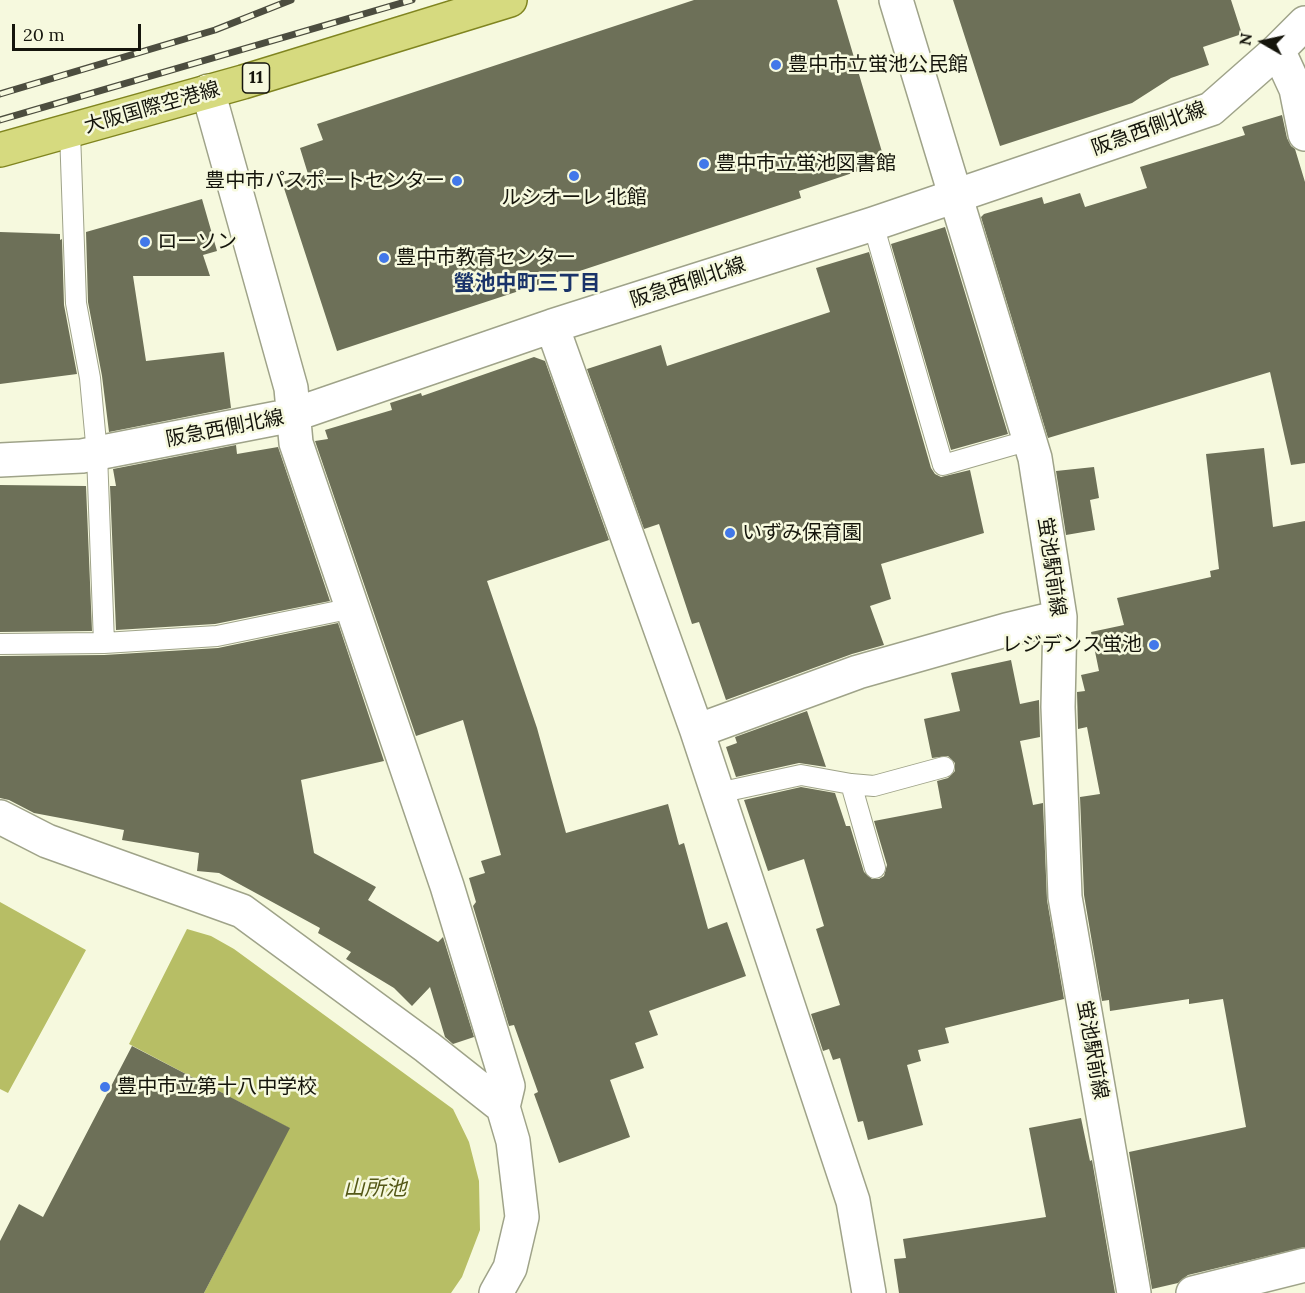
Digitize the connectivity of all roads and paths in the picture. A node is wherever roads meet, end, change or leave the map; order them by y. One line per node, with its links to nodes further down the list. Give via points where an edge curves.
1 (510, 0): 5 (main road, 大阪国際空港線 / 11)
2 (896, 0): 9 (street, 蛍池駅前線)
3 (1305, 23): 4 (street, 阪急西側北線)
4 (1278, 50): 7 (street, via 1296,89); 9 (street, 阪急西側北線, via 1210,109)
5 (208, 91): 6 (main road, 大阪国際空港線 / 11); 12 (street, via 291,388)
6 (70, 132): 8 (main road, 大阪国際空港線 / 11); 14 (lane, via 76,303 90,378)
7 (1305, 134)
8 (0, 150)
9 (956, 195): 10 (street, 阪急西側北線); 13 (street, 蛍池駅前線)
10 (873, 224): 11 (street, 阪急西側北線); 13 (lane, via 943,465)
11 (552, 326): 12 (street, 阪急西側北線); 20 (street)
12 (293, 416): 14 (street, 阪急西側北線); 16 (street, via 296,443)
13 (1030, 440): 17 (street, 蛍池駅前線)
14 (96, 454): 15 (street, 阪急西側北線); 18 (lane)
15 (0, 460)
16 (353, 608): 18 (lane, via 217,636); 26 (street, via 447,886 508,1086)
17 (1060, 617): 20 (street, via 858,672); 30 (street, 蛍池駅前線, via 1058,707 1065,897)
18 (104, 643): 19 (lane)
19 (0, 644)
20 (698, 730): 23 (street)
21 (944, 767): 22 (lane, via 874,786)
22 (851, 784): 23 (lane, via 801,775); 25 (lane)
23 (718, 793): 29 (street, via 853,1201)
24 (0, 817): 26 (street, via 48,841 242,910)
25 (875, 868)
26 (503, 1107): 28 (street, via 513,1141 522,1217 510,1268)
27 (1305, 1264): 31 (street)
28 (496, 1293)
29 (869, 1293)
30 (1134, 1293)
31 (1193, 1293)

